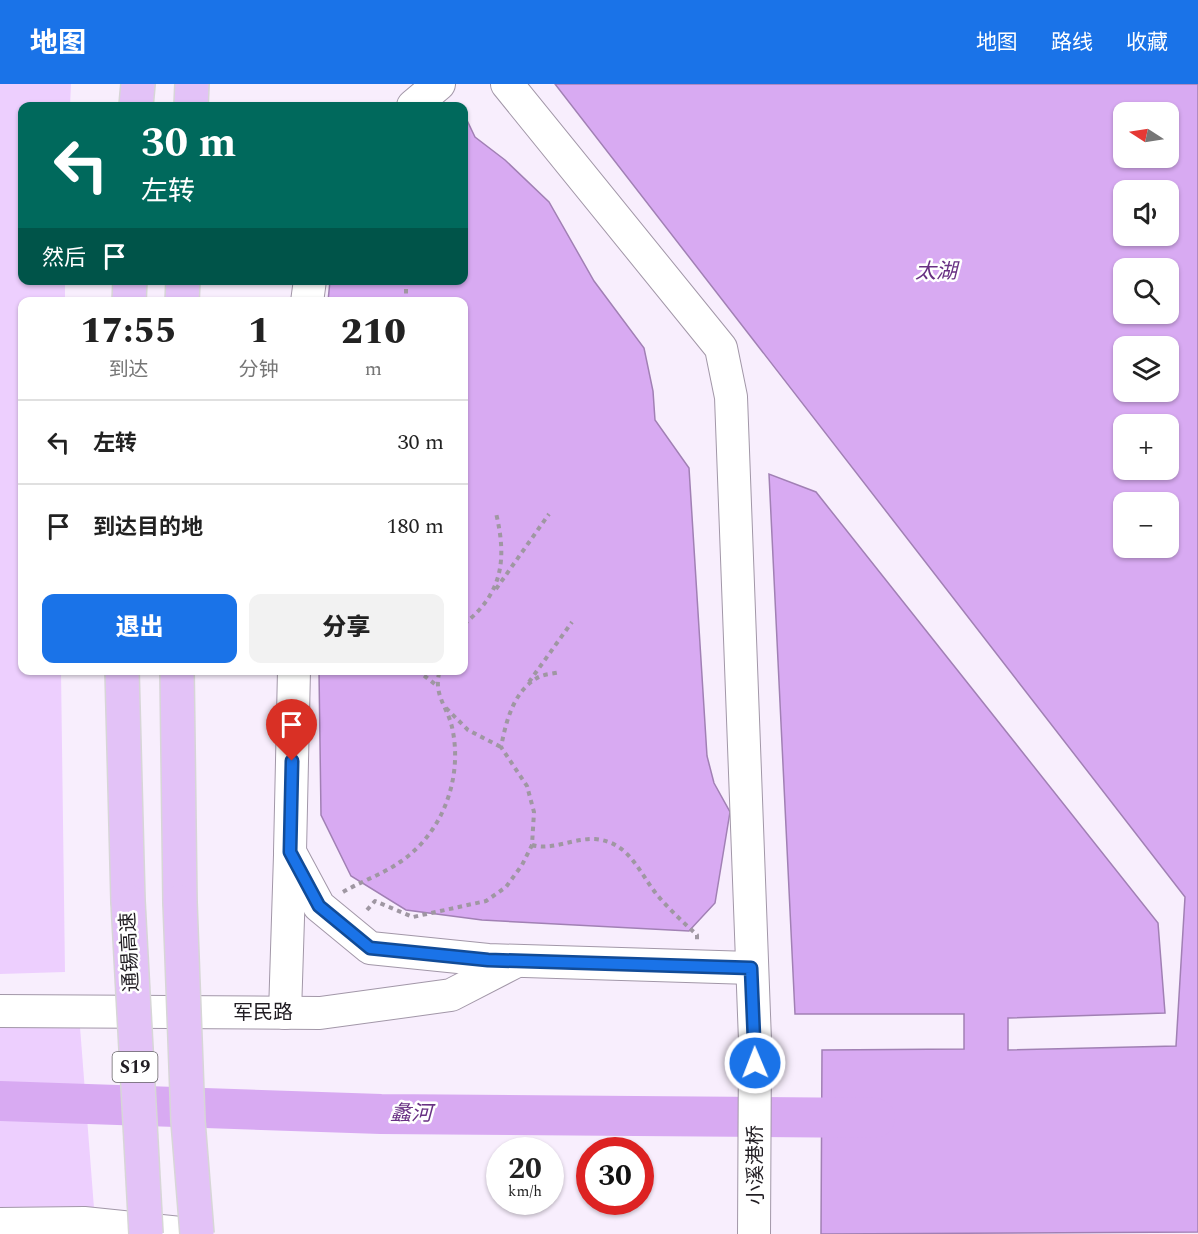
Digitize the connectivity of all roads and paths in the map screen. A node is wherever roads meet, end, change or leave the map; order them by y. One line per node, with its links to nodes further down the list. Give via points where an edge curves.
1 (138, 84): 5 (highway)
2 (192, 84): 6 (highway)
3 (439, 84): 7 (street)
4 (507, 84): 29 (street, 小溪港桥, via 721,348 731,398)
5 (136, 102)
6 (191, 102)
7 (418, 102)
8 (496, 513): 10 (path, via 503,543)
9 (549, 514): 10 (path)
10 (494, 592): 11 (path)
11 (468, 621)
12 (572, 622): 20 (path)
13 (560, 672): 20 (path, via 538,677)
14 (122, 675): 35 (highway, 通锡高速 / S19, bridge, via 128,901)
15 (177, 675): 37 (highway, S19, bridge, via 180,902 188,1121)
16 (294, 675): 24 (street)
17 (423, 675): 19 (path)
18 (439, 675): 19 (path)
19 (436, 685): 21 (path)
20 (523, 691): 22 (path, via 508,715)
21 (444, 707): 22 (path, via 468,730); 25 (path, via 453,731 454,771 446,806 426,839 401,862)
22 (501, 747): 23 (path, via 527,786 534,812)
23 (532, 845): 26 (path, via 506,887 486,901 413,917 375,901); 27 (path, via 544,849 576,839 598,839 615,846 632,856 656,893)
24 (290, 852): 26 (street, via 319,906); 31 (street)
25 (357, 884)
26 (349, 931): 28 (street, via 370,948)
27 (697, 936)
28 (502, 961): 29 (street); 31 (street, 军民路, via 449,982)
29 (751, 968): 34 (street, 小溪港桥)
30 (0, 1005): 31 (street, 军民路)
31 (286, 1007): 32 (street, 军民路)
32 (0, 1011)
33 (0, 1224): 36 (street, via 84,1223)
34 (755, 1225)
35 (146, 1234)
36 (190, 1234)
37 (197, 1234)

